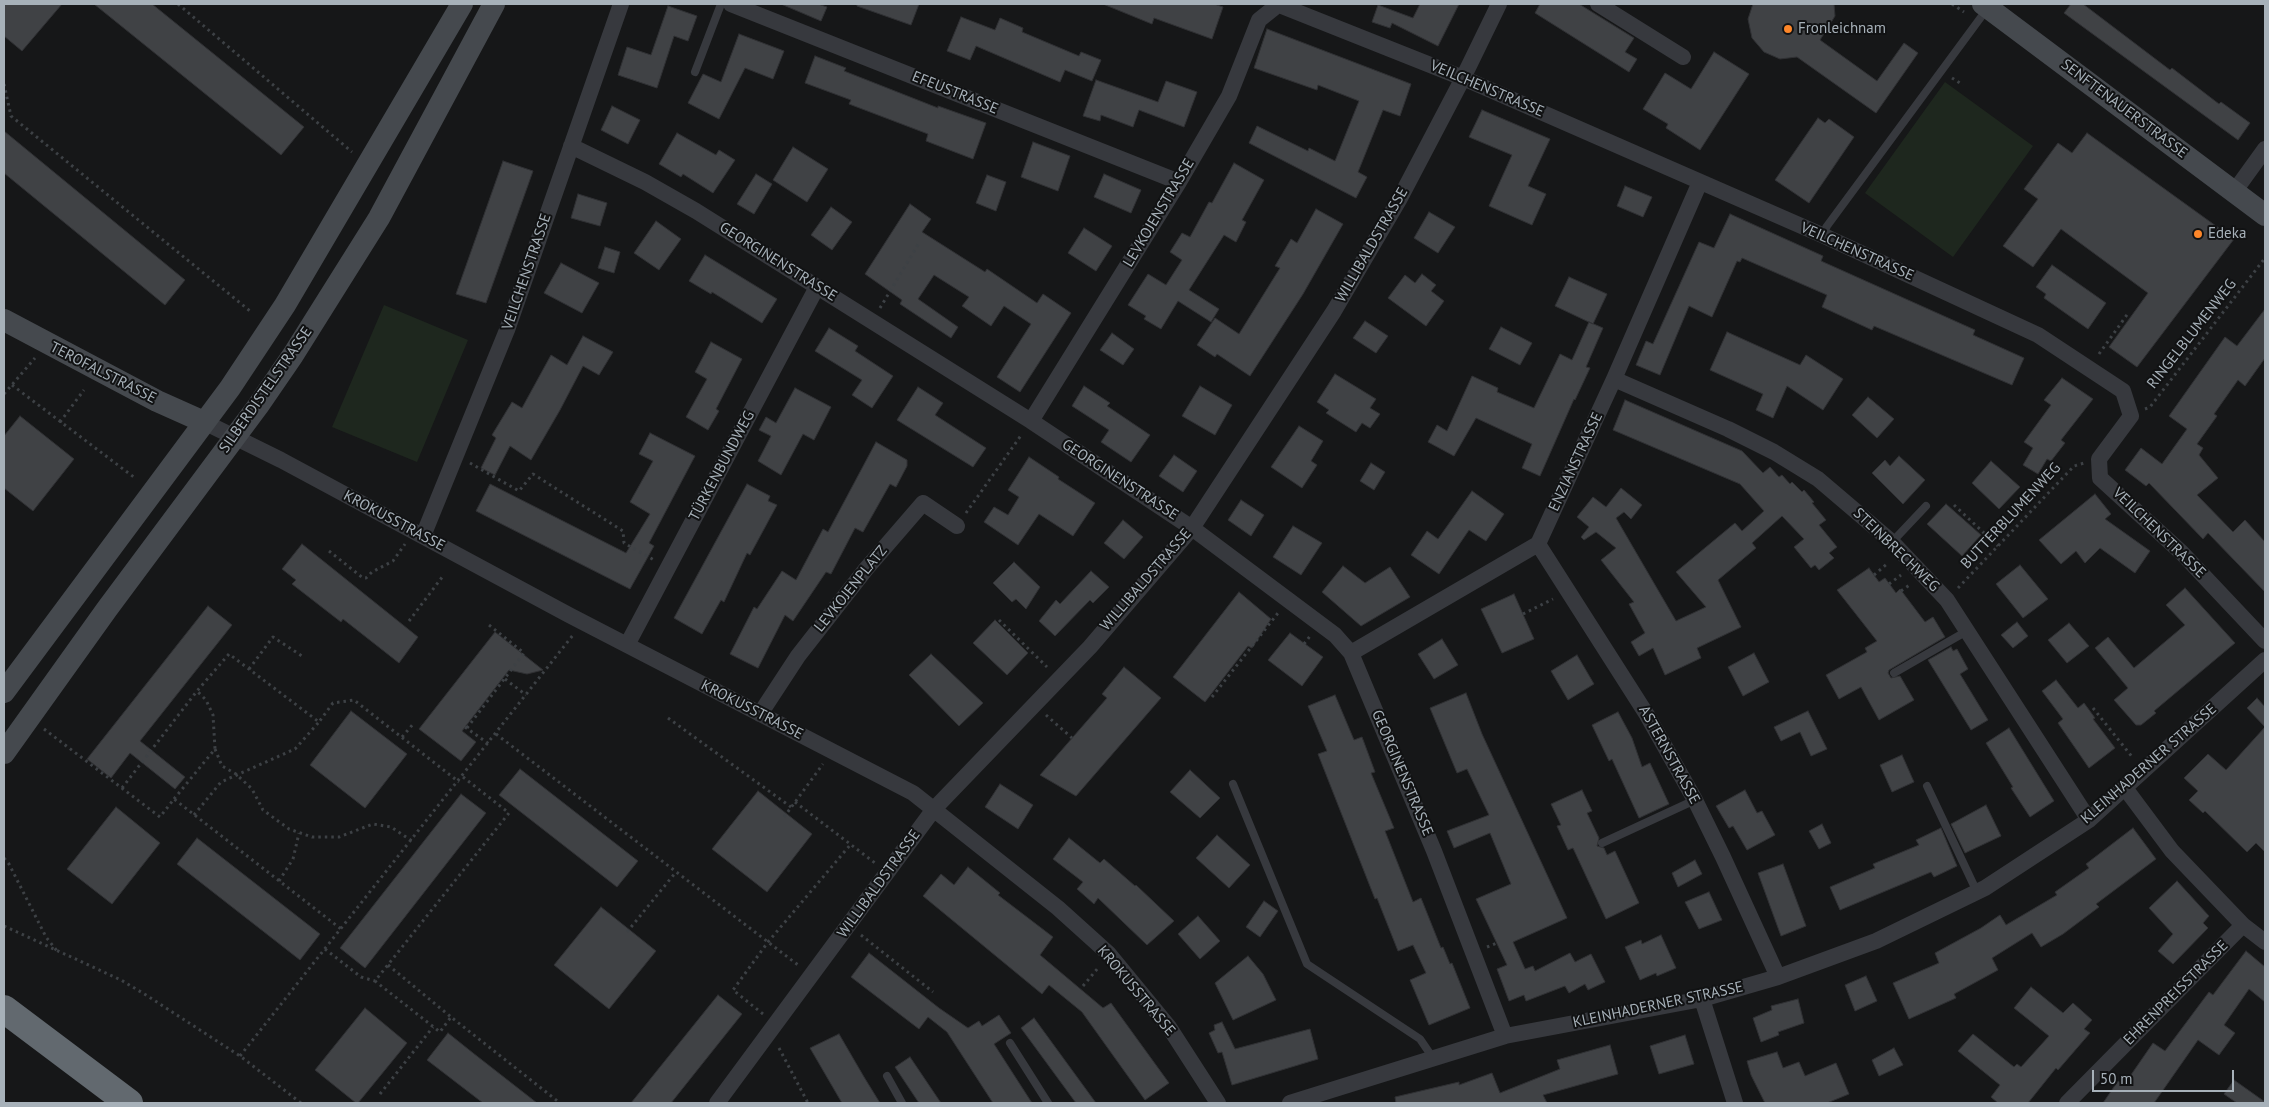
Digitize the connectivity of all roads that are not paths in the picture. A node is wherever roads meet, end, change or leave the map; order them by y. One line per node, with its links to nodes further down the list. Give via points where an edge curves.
1 (462, 4): 24 (street, SILBERDISTELSTRASSE, via 285,306)
2 (494, 4): 25 (street, SILBERDISTELSTRASSE, via 379,218 288,362)
3 (621, 4): 13 (street, VEILCHENSTRASSE)
4 (721, 4): 11 (lane)
5 (730, 4): 15 (street, EFEUSTRASSE)
6 (1278, 4): 12 (street, VEILCHENSTRASSE); 15 (street, LEVKOJENSTRASSE, via 1259,20 1229,96)
7 (1499, 4): 12 (street, WILLIBALDSTRASSE)
8 (1598, 4): 10 (street)
9 (1985, 6): 17 (street, SENFTENAUERSTRASSE); 19 (lane)
10 (1683, 57)
11 (695, 72)
12 (1464, 78): 16 (street, VEILCHENSTRASSE); 28 (street, WILLIBALDSTRASSE, via 1334,312)
13 (571, 146): 20 (street, GEORGINENSTRASSE, via 646,182); 29 (street, VEILCHENSTRASSE, via 506,330 457,455)
14 (2265, 149): 17 (street)
15 (1179, 182): 23 (street, LEVKOJENSTRASSE)
16 (1700, 182): 19 (street, VEILCHENSTRASSE); 22 (street, ENZIANSTRASSE)
17 (2234, 192): 18 (street, SENFTENAUERSTRASSE)
18 (2265, 215)
19 (1822, 235): 33 (street, VEILCHENSTRASSE, via 2038,335 2123,391 2131,416 2099,459 2100,478 2182,553)
20 (817, 287): 23 (street, GEORGINENSTRASSE); 34 (street, TÜRKENBUNDWEG)
21 (4, 320): 24 (street, TEROFALSTRASSE)
22 (1614, 380): 30 (street, STEINBRECHWEG, via 1774,452 1818,479); 31 (street, ENZIANSTRASSE)
23 (1031, 421): 28 (street, GEORGINENSTRASSE)
24 (204, 422): 25 (street, KROKUSSTRASSE); 38 (street, SILBERDISTELSTRASSE)
25 (235, 436): 29 (street, KROKUSSTRASSE); 40 (street, SILBERDISTELSTRASSE)
26 (1926, 506): 30 (lane)
27 (957, 526): 39 (street, LEVKOJENPLATZ, via 923,502 798,656)
28 (1192, 528): 35 (street, GEORGINENSTRASSE, via 1335,635); 45 (street, WILLIBALDSTRASSE, via 1090,647)
29 (418, 533): 34 (street, KROKUSSTRASSE)
30 (1892, 542): 32 (street, STEINBRECHWEG, via 1947,600)
31 (1538, 544): 35 (street); 44 (street, ASTERNSTRASSE, via 1647,715)
32 (1967, 631): 37 (lane); 46 (street, STEINBRECHWEG)
33 (2265, 641)
34 (627, 645): 39 (street, KROKUSSTRASSE)
35 (1352, 653): 54 (street, GEORGINENSTRASSE, via 1434,850)
36 (2265, 660): 43 (street, KLEINHADERNER STRASSE)
37 (1894, 674)
38 (4, 692)
39 (760, 714): 45 (street, KROKUSSTRASSE, via 913,793)
40 (4, 754)
41 (1233, 784): 56 (lane, via 1306,964 1420,1039)
42 (1927, 786): 48 (lane)
43 (2125, 788): 46 (street, KLEINHADERNER STRASSE); 49 (street, via 2172,851)
44 (1695, 800): 47 (lane); 51 (street, ASTERNSTRASSE)
45 (934, 809): 59 (street, WILLIBALDSTRASSE); 62 (street, KROKUSSTRASSE, via 1058,908 1109,954 1169,1027)
46 (2088, 820): 48 (street, KLEINHADERNER STRASSE)
47 (1602, 843)
48 (1977, 892): 51 (street, KLEINHADERNER STRASSE, via 1876,941)
49 (2243, 925): 50 (street); 65 (street, EHRENPREISSTRASSE)
50 (2265, 942)
51 (1778, 977): 52 (street, KLEINHADERNER STRASSE)
52 (1702, 999): 54 (street, KLEINHADERNER STRASSE); 64 (street)
53 (4, 1009): 58 (highway)
54 (1505, 1036): 56 (street, KLEINHADERNER STRASSE)
55 (1010, 1043): 61 (lane)
56 (1434, 1058): 63 (street, KLEINHADERNER STRASSE)
57 (887, 1076): 60 (lane)
58 (129, 1103)
59 (717, 1103)
60 (902, 1103)
61 (1048, 1103)
62 (1218, 1103)
63 (1290, 1103)
64 (1735, 1103)
65 (2068, 1103)

